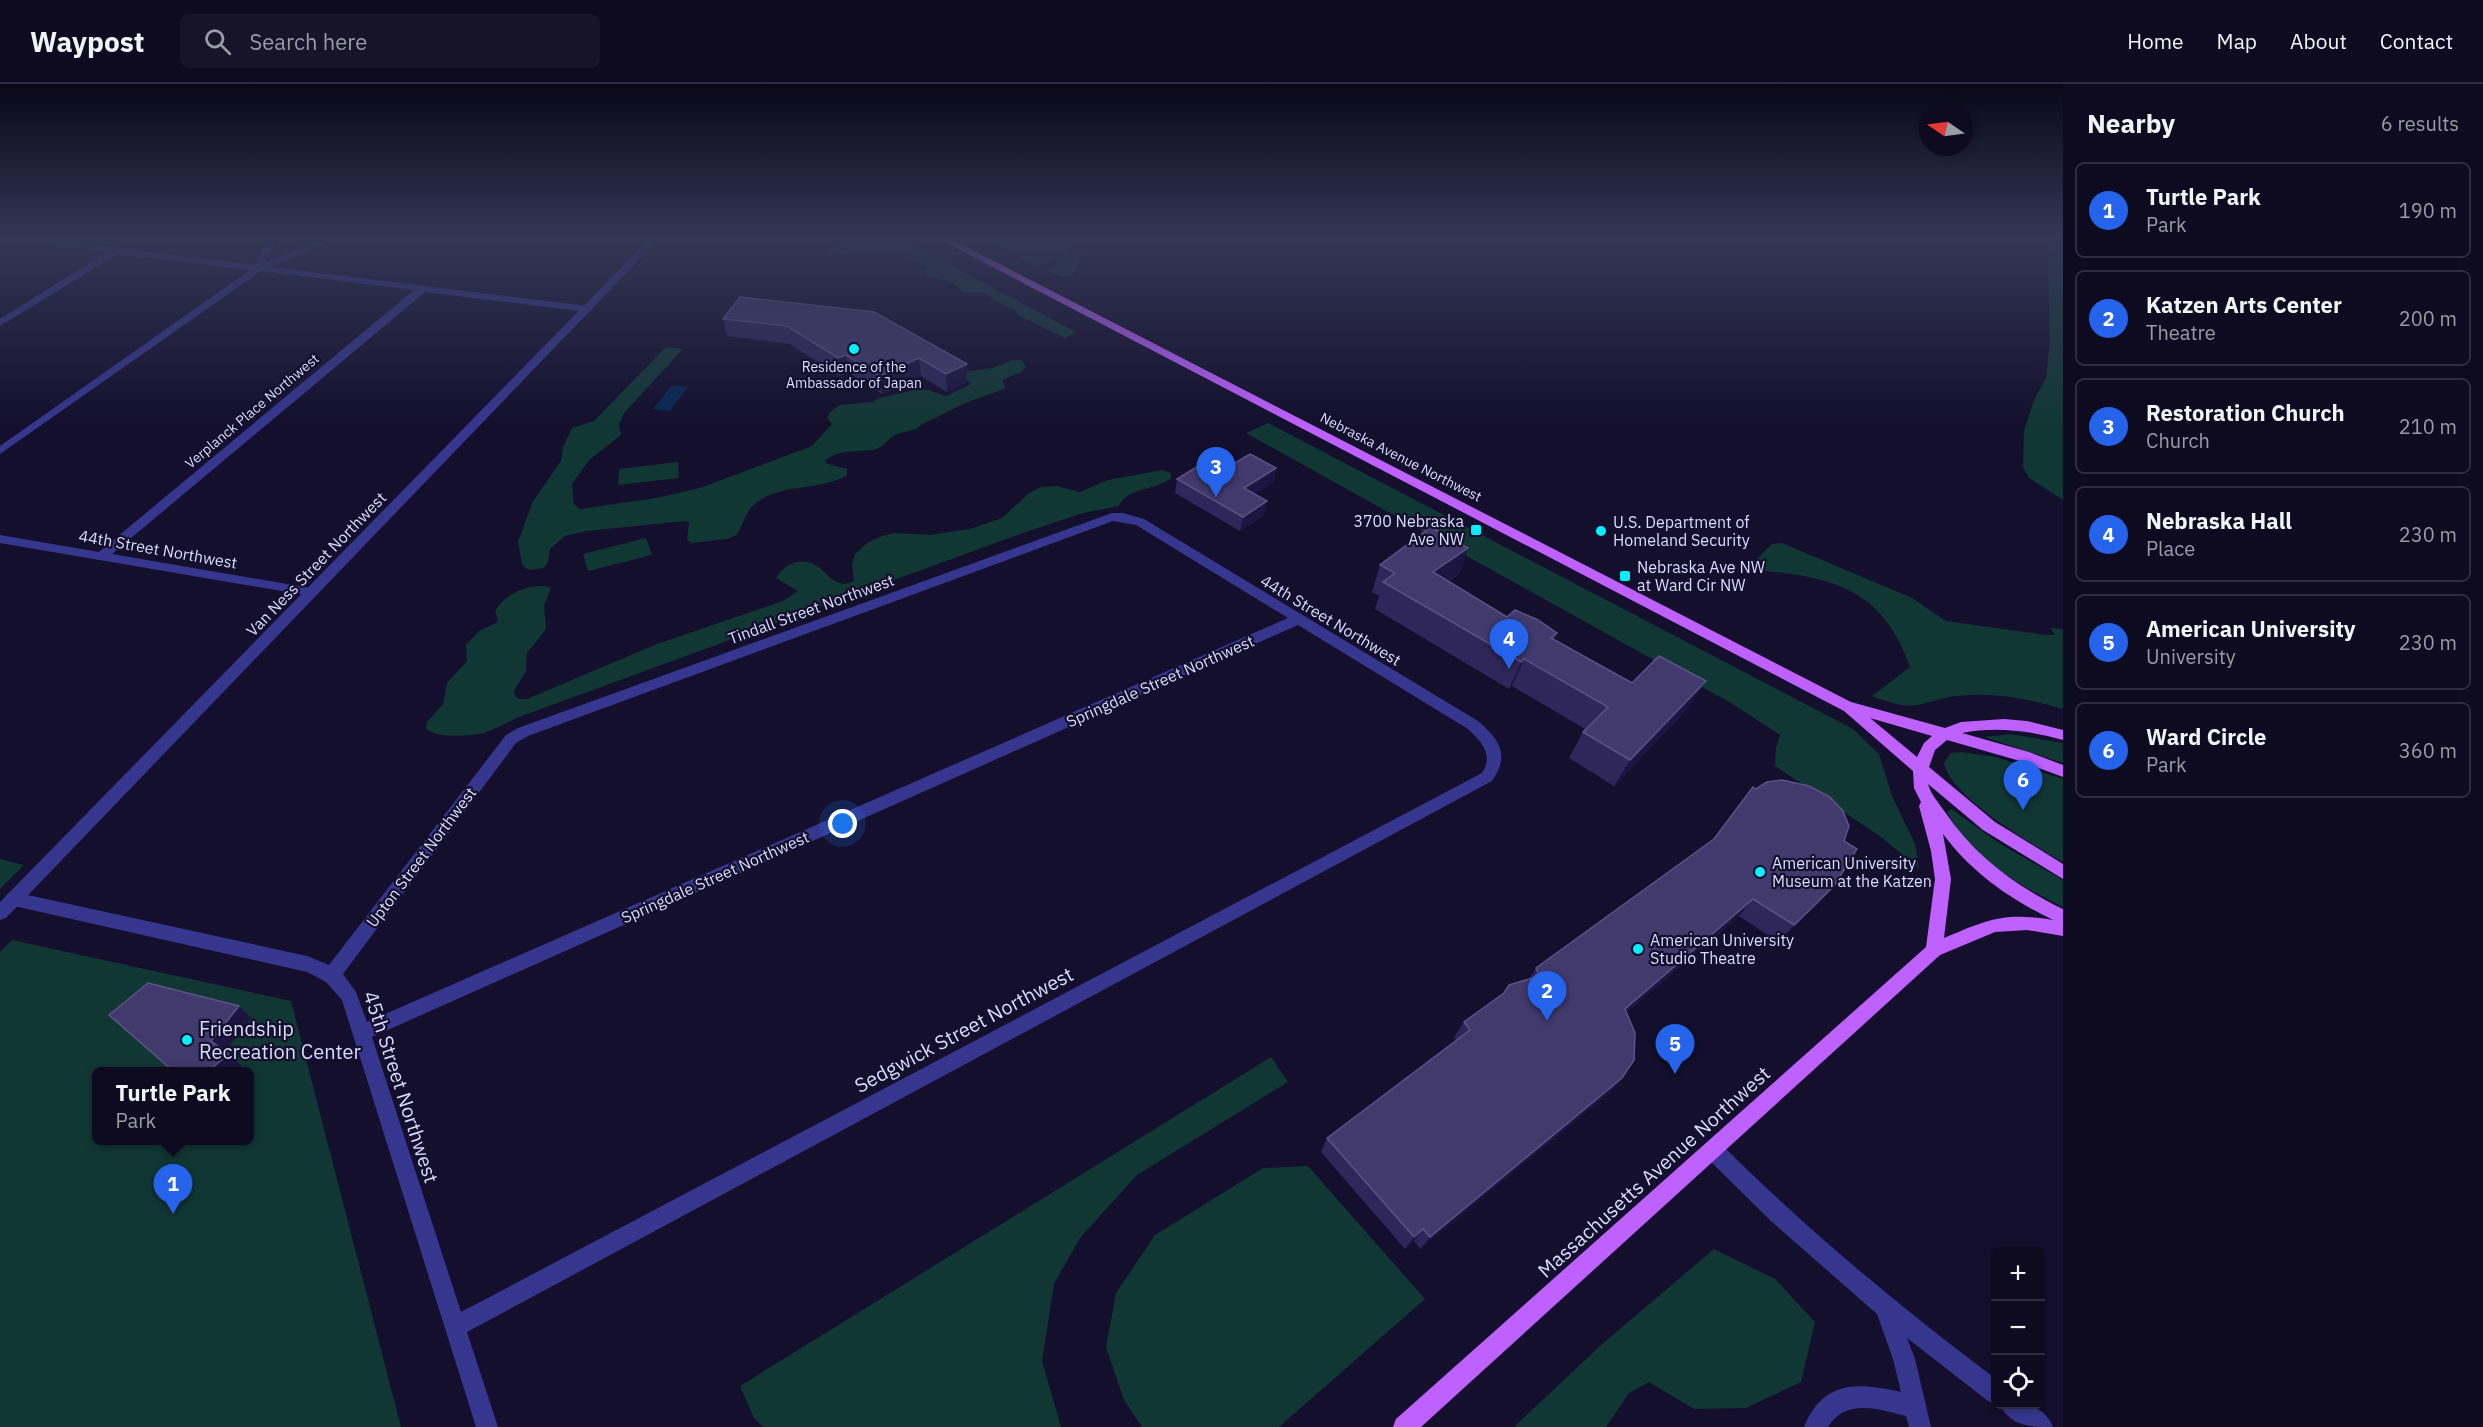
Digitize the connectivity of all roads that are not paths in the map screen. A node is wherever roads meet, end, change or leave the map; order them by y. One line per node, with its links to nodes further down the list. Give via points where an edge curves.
1 (36, 301): 8 (street)
2 (213, 301): 9 (street)
3 (408, 301): 12 (street, Verplanck Place Northwest)
4 (519, 301): 7 (street)
5 (596, 301): 7 (street, Van Ness Street Northwest)
6 (1062, 301): 15 (main road, Nebraska Avenue Northwest)
7 (588, 309): 13 (street, Van Ness Street Northwest)
8 (0, 323)
9 (0, 451)
10 (1123, 517): 14 (street, 44th Street Northwest, via 1140,522); 18 (street, Tindall Street Northwest, via 1100,521)
11 (0, 539): 12 (street, 44th Street Northwest)
12 (102, 556): 13 (street, 44th Street Northwest)
13 (311, 592): 24 (street, Van Ness Street Northwest)
14 (1299, 619): 20 (street, 44th Street Northwest, via 1479,730 1495,753); 30 (street, Springdale Street Northwest)
15 (1845, 705): 17 (main road, Nebraska Avenue Northwest); 19 (main road, Nebraska Avenue Northwest)
16 (2063, 733): 17 (main road, via 2018,724 1984,724)
17 (1946, 735): 19 (main road, via 1929,746); 21 (main road, Nebraska Avenue Northwest)
18 (511, 739): 29 (street, Upton Street Northwest)
19 (1921, 767): 22 (main road); 23 (main road, Nebraska Avenue Northwest, via 1989,826)
20 (1492, 771): 33 (street, Sedgwick Street Northwest)
21 (2063, 771)
22 (1922, 790): 26 (main road, via 1954,838 1979,866 2014,891); 28 (main road, via 1943,874)
23 (2063, 872)
24 (14, 898): 25 (street, Van Ness Street Northwest); 29 (street, 45th Street Northwest, via 307,964)
25 (0, 913)
26 (2063, 917)
27 (2063, 929): 28 (main road, Massachusetts Avenue Northwest, via 2027,923 1995,925)
28 (1934, 950): 31 (main road, Massachusetts Avenue Northwest)
29 (332, 975): 30 (street, 45th Street Northwest, via 350,998)
30 (362, 1033): 33 (street, 45th Street Northwest)
31 (1713, 1150): 32 (street, via 1755,1194); 38 (main road, Massachusetts Avenue Northwest)
32 (1886, 1308): 34 (street); 36 (street)
33 (455, 1327): 37 (street, 45th Street Northwest)
34 (1991, 1390)
35 (2019, 1409): 40 (street)
36 (1918, 1417): 39 (street, via 1869,1397 1846,1396 1828,1405)
37 (487, 1427)
38 (1404, 1427)
39 (1815, 1427)
40 (2042, 1427)

